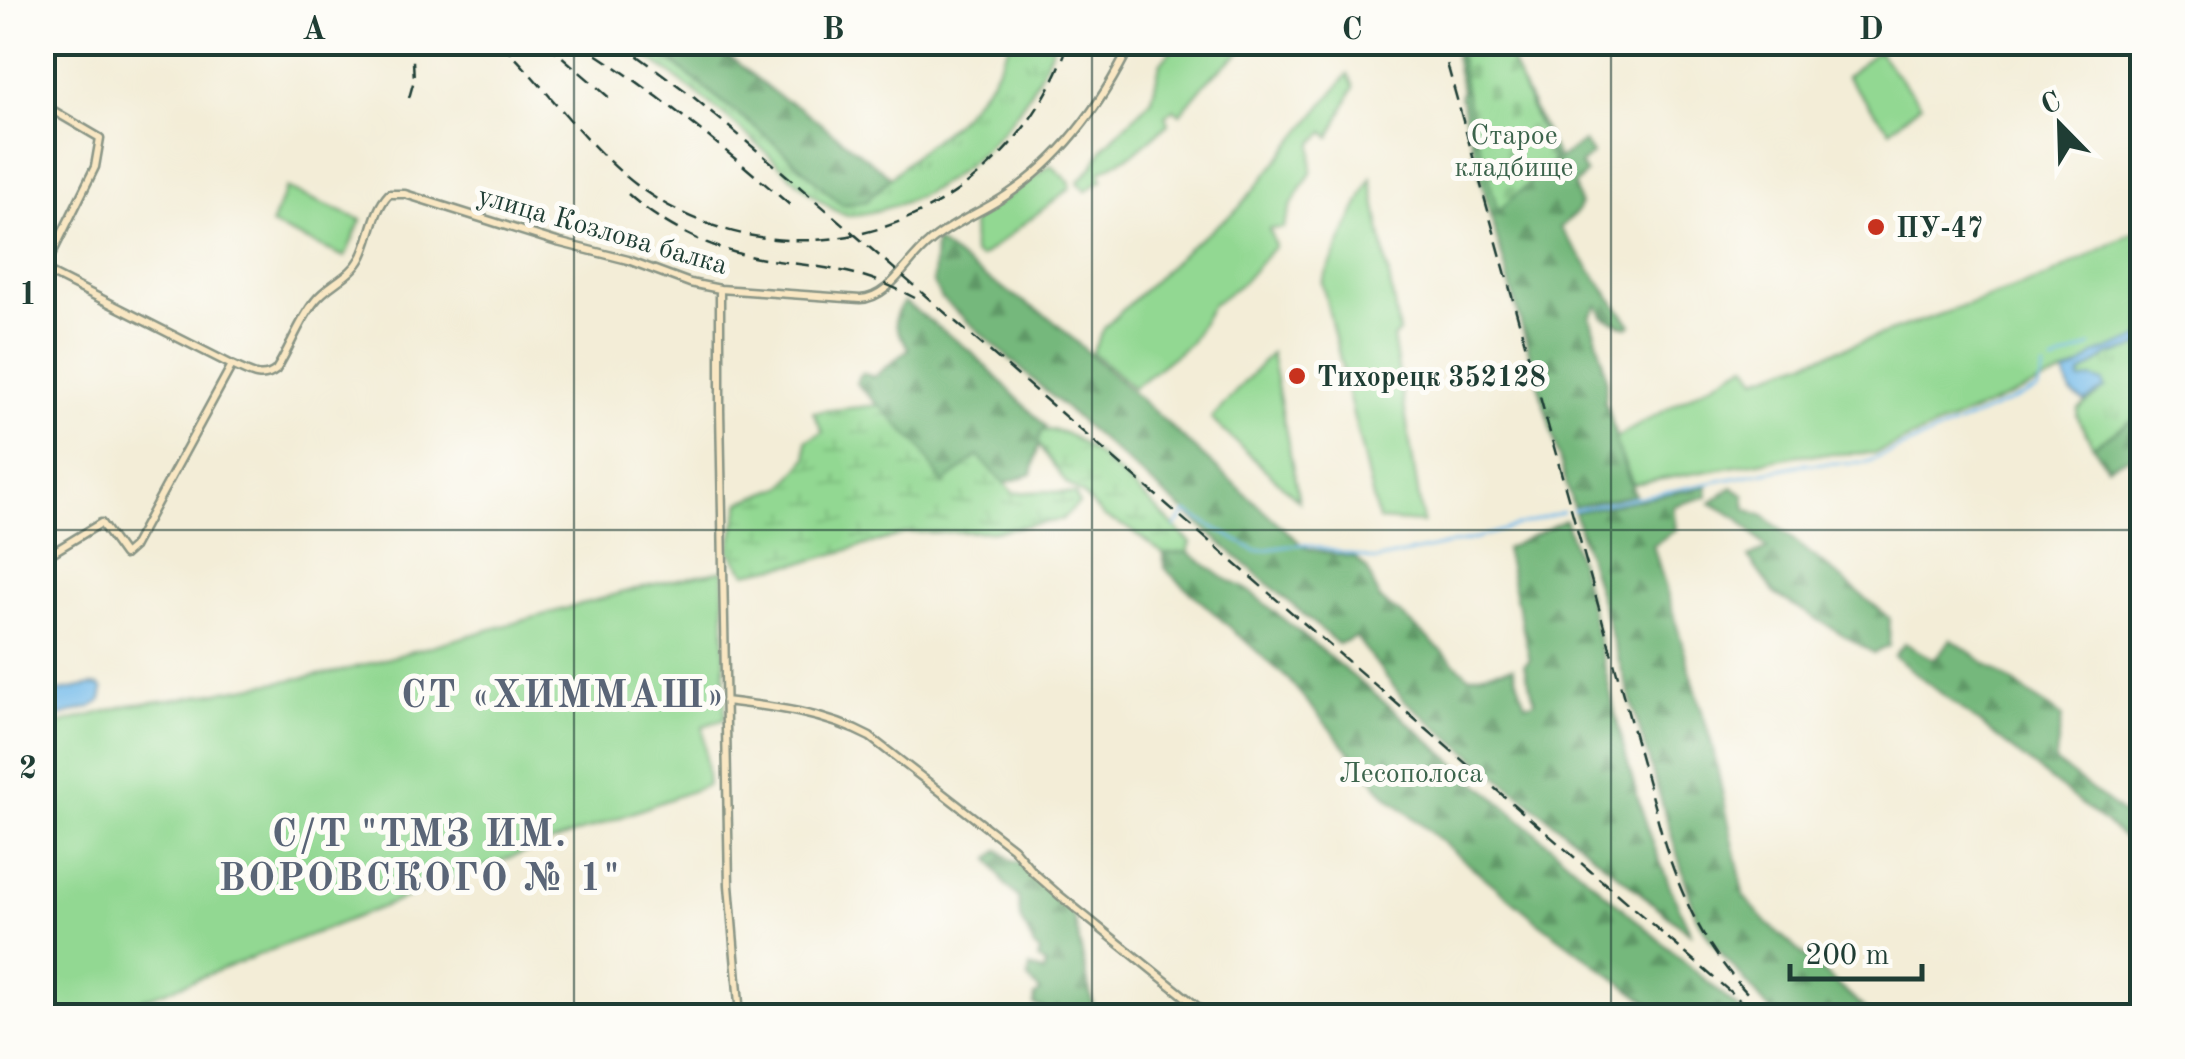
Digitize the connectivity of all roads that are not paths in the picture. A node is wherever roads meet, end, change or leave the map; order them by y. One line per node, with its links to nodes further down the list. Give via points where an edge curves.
1 (1132, 42): 4 (street, улица Козлова балка, via 1074,135 1009,194 935,237 879,295)
2 (42, 104): 3 (street, via 100,138 96,167)
3 (44, 270): 5 (street)
4 (720, 289): 5 (street, улица Козлова балка, via 388,194 362,258 313,302 276,370 262,377); 7 (street)
5 (232, 365): 6 (street, via 133,547 124,556 102,522)
6 (42, 559)
7 (725, 702): 8 (street); 9 (street, via 778,707 870,738)
8 (740, 1016)
9 (1209, 1016)

